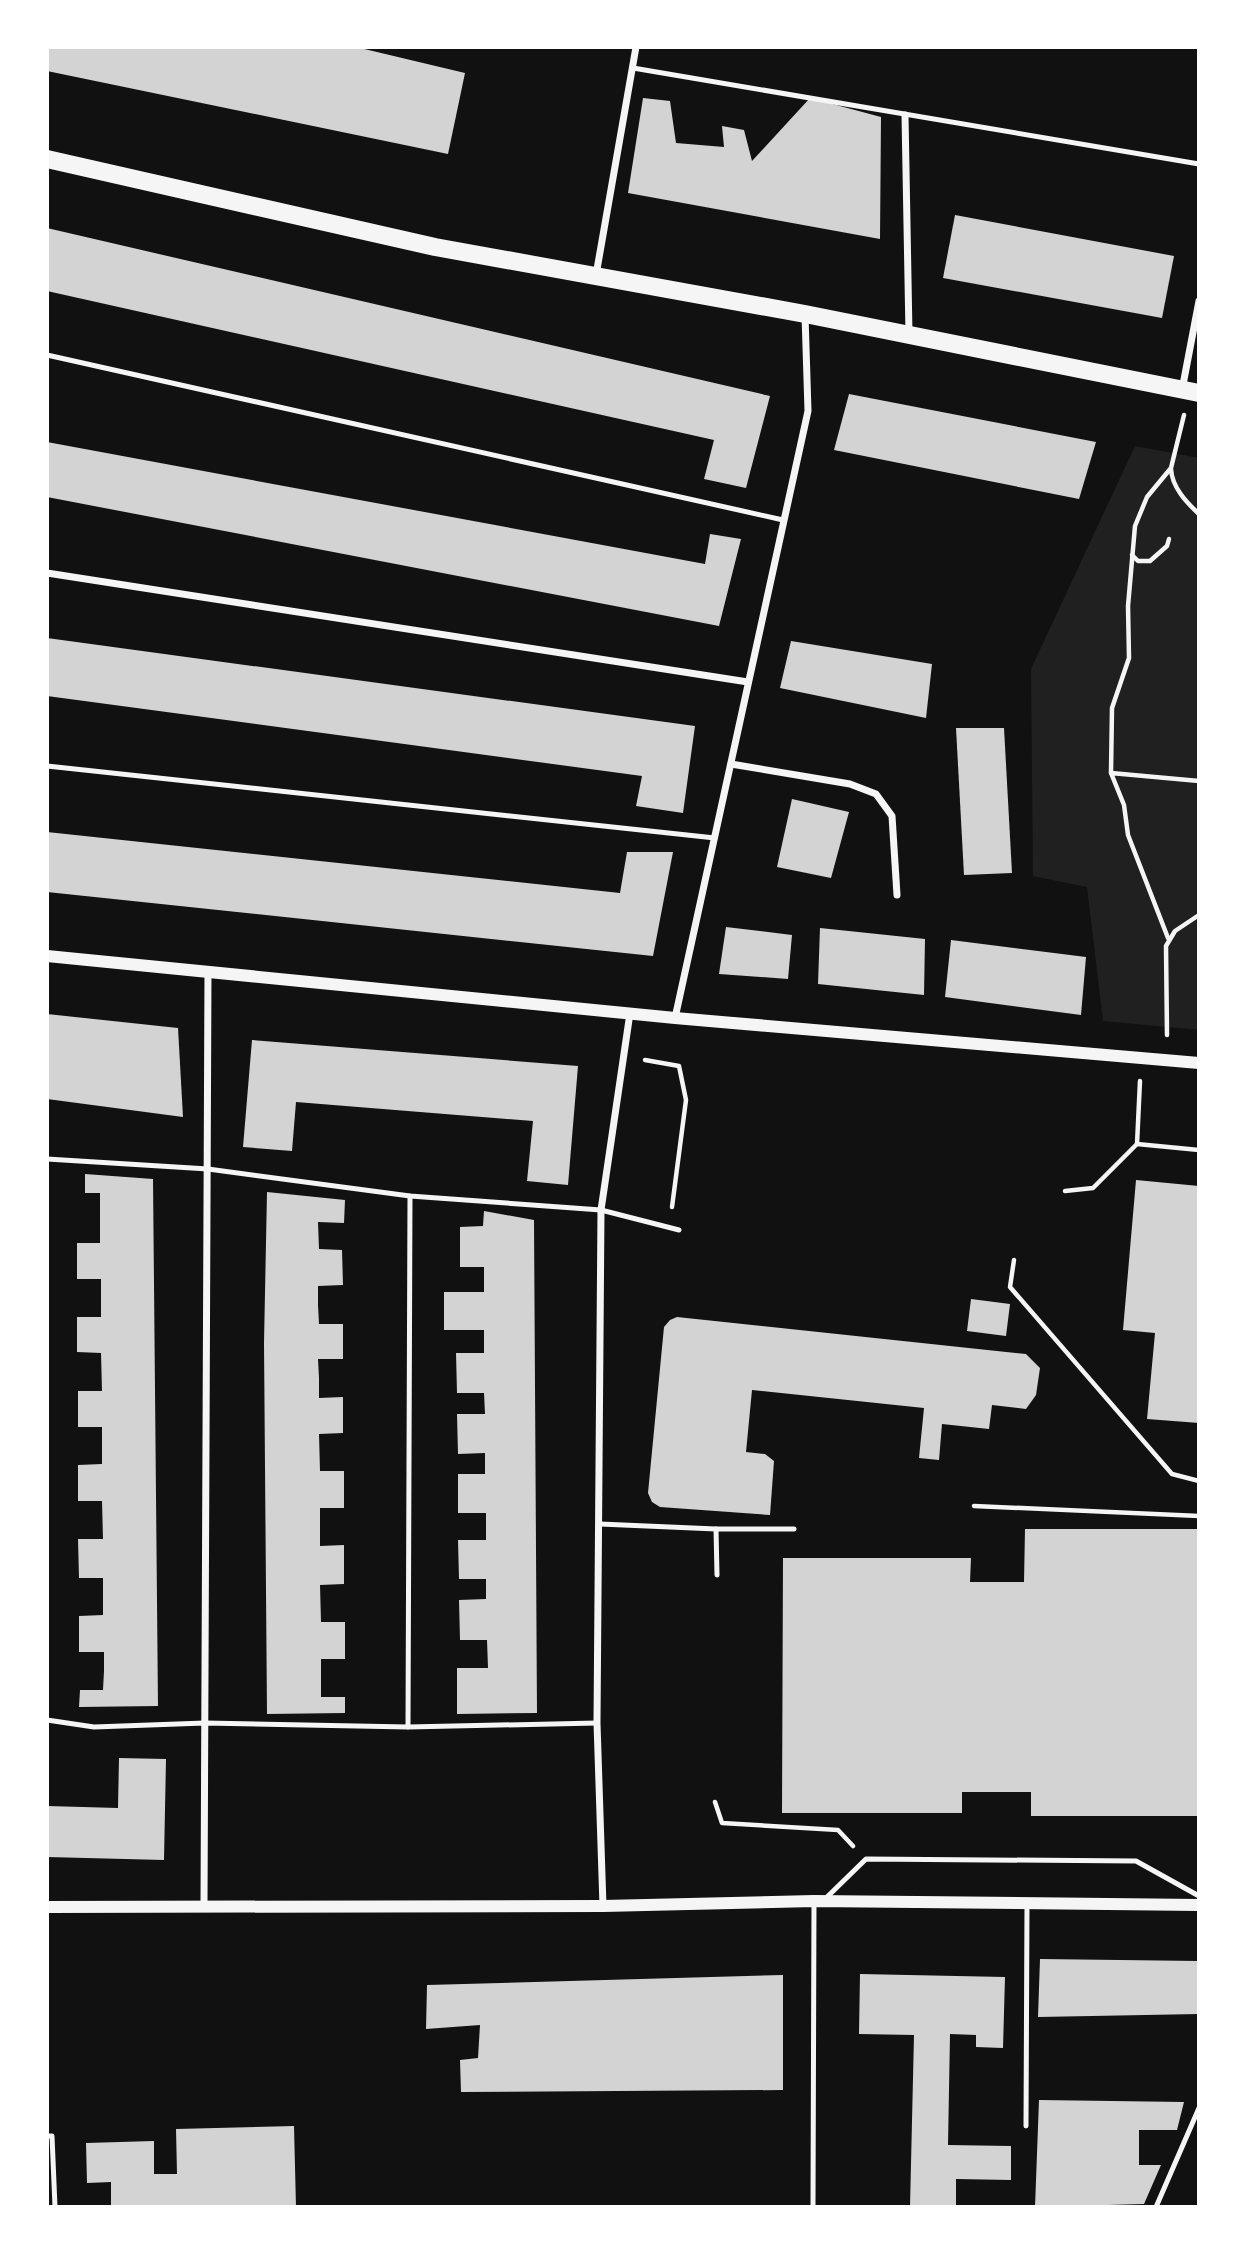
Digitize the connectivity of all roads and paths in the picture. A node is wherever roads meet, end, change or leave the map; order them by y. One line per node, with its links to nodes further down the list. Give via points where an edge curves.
1 (636, 47): 2 (street)
2 (633, 68): 3 (lane); 6 (street)
3 (905, 115): 5 (lane); 9 (street)
4 (47, 159): 6 (main road, via 435,247)
5 (1199, 164)
6 (596, 275): 8 (main road)
7 (1199, 301): 11 (street)
8 (805, 314): 9 (main road); 14 (street, via 808,411)
9 (909, 334): 11 (main road)
10 (47, 355): 14 (lane)
11 (1190, 391): 12 (path)
12 (1171, 468): 13 (path, via 1171,479); 16 (path, via 1147,497 1135,526)
13 (1199, 514)
14 (783, 520): 18 (street)
15 (1169, 539): 16 (path, via 1150,561 1138,561)
16 (1132, 554): 21 (path, via 1129,658 1112,708)
17 (47, 573): 18 (street)
18 (748, 682): 19 (street)
19 (731, 764): 23 (street); 24 (street, via 850,784 876,794 892,816)
20 (47, 766): 23 (lane)
21 (1111, 773): 22 (path); 26 (path, via 1124,805 1128,835)
22 (1199, 781)
23 (715, 838): 30 (street)
24 (897, 895)
25 (1199, 915): 26 (path)
26 (1168, 938): 33 (path)
27 (47, 956): 28 (street)
28 (208, 971): 29 (street); 38 (street)
29 (630, 1012): 30 (street); 31 (street)
30 (675, 1018): 32 (street)
31 (623, 1056): 41 (street); 42 (path, via 679,1066 686,1100)
32 (1142, 1058): 33 (street); 35 (path)
33 (1166, 1061): 34 (street)
34 (1199, 1063)
35 (1137, 1144): 36 (path); 39 (path, via 1093,1188)
36 (1199, 1150)
37 (47, 1159): 38 (lane)
38 (208, 1170): 40 (lane); 53 (street)
39 (1065, 1191)
40 (410, 1196): 41 (lane); 55 (lane)
41 (600, 1210): 42 (lane); 48 (street)
42 (670, 1228): 43 (lane)
43 (679, 1230)
44 (1014, 1260): 45 (path, via 1010,1287 1172,1474)
45 (1199, 1481)
46 (974, 1506): 47 (path)
47 (1199, 1516)
48 (600, 1524): 50 (lane); 54 (street)
49 (794, 1528): 50 (lane)
50 (716, 1530): 51 (lane)
51 (717, 1575)
52 (47, 1720): 53 (lane, via 94,1727)
53 (205, 1723): 55 (lane); 64 (street)
54 (597, 1723): 55 (lane); 62 (street)
55 (408, 1727)
56 (715, 1802): 57 (path, via 722,1824 838,1830)
57 (866, 1859): 58 (lane, via 1136,1861); 59 (lane)
58 (1199, 1896)
59 (819, 1901): 60 (street); 62 (street); 69 (lane)
60 (1027, 1903): 61 (street); 66 (lane)
61 (1199, 1905)
62 (603, 1906): 64 (street)
63 (47, 1907): 64 (street)
64 (204, 1908)
65 (1199, 2108): 70 (lane)
66 (1026, 2126)
67 (47, 2136): 68 (lane, via 52,2136)
68 (55, 2207)
69 (813, 2207)
70 (1156, 2207)

